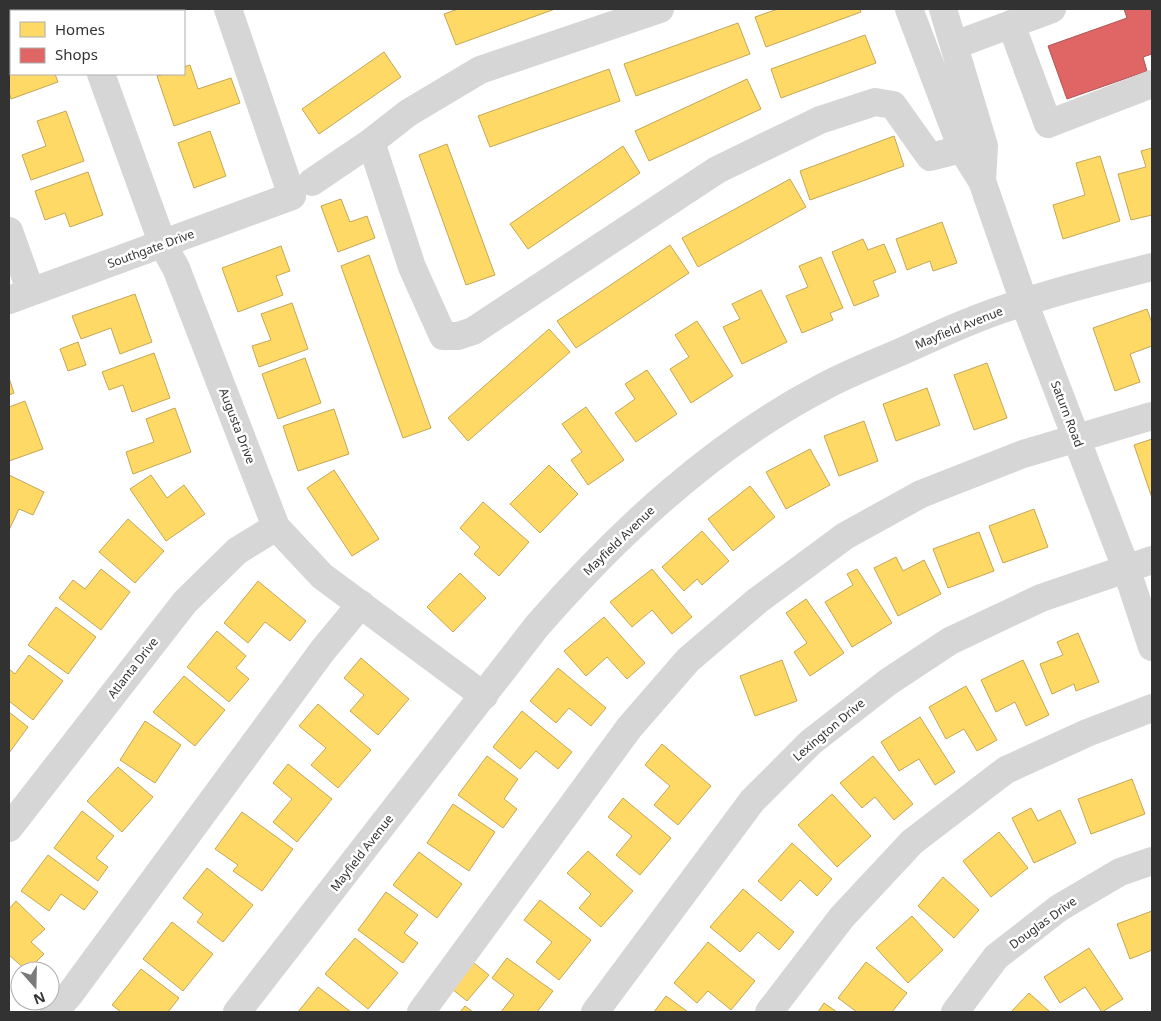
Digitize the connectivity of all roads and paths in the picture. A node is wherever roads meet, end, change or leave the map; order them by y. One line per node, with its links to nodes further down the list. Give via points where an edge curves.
1 (228, 9): 13 (street)
2 (660, 9): 10 (street, Southgate Drive, via 480,70 408,113)
3 (909, 9): 11 (street, Saturn Road)
4 (943, 9): 7 (street, Saturn Road)
5 (1052, 9): 6 (street)
6 (1011, 24): 7 (street); 9 (street, via 1048,124)
7 (955, 45): 12 (street, Saturn Road, via 984,146)
8 (101, 75): 15 (street, Augusta Drive)
9 (1152, 84)
10 (371, 142): 11 (street, via 412,267 443,336 473,331 717,170 820,120 875,102 893,106 930,157); 13 (street, Southgate Drive)
11 (962, 149): 12 (street, Saturn Road)
12 (982, 181): 18 (street, Saturn Road)
13 (302, 189): 15 (street, Southgate Drive)
14 (9, 231): 17 (street)
15 (163, 245): 17 (street, Southgate Drive); 21 (street, Augusta Drive, via 176,268)
16 (1152, 267): 18 (street, Mayfield Avenue)
17 (20, 296)
18 (1024, 302): 20 (street, Saturn Road); 26 (street, Mayfield Avenue, via 952,329 822,387 762,423 695,472 629,528 571,588)
19 (1152, 416): 20 (street)
20 (1077, 440): 23 (street, Saturn Road); 32 (street, via 1023,454 921,494 845,536 757,601 688,660 629,728)
21 (276, 527): 24 (street, Augusta Drive, via 322,576); 28 (street, Atlanta Drive, via 237,551 185,602)
22 (1152, 560): 23 (street, Lexington Drive)
23 (1126, 568): 25 (street, Saturn Road); 33 (street, Lexington Drive, via 1041,598 950,642 888,682 811,742 752,801)
24 (361, 604): 26 (street, Augusta Drive); 30 (street, via 323,650)
25 (1152, 647)
26 (484, 696): 31 (street, Mayfield Avenue)
27 (1152, 708): 34 (street, via 1006,770 912,842 842,917)
28 (9, 828)
29 (1152, 861): 35 (street, Douglas Drive, via 1120,872 1059,908 996,957)
30 (54, 1012)
31 (237, 1012)
32 (421, 1012)
33 (595, 1012)
34 (769, 1012)
35 (955, 1012)

